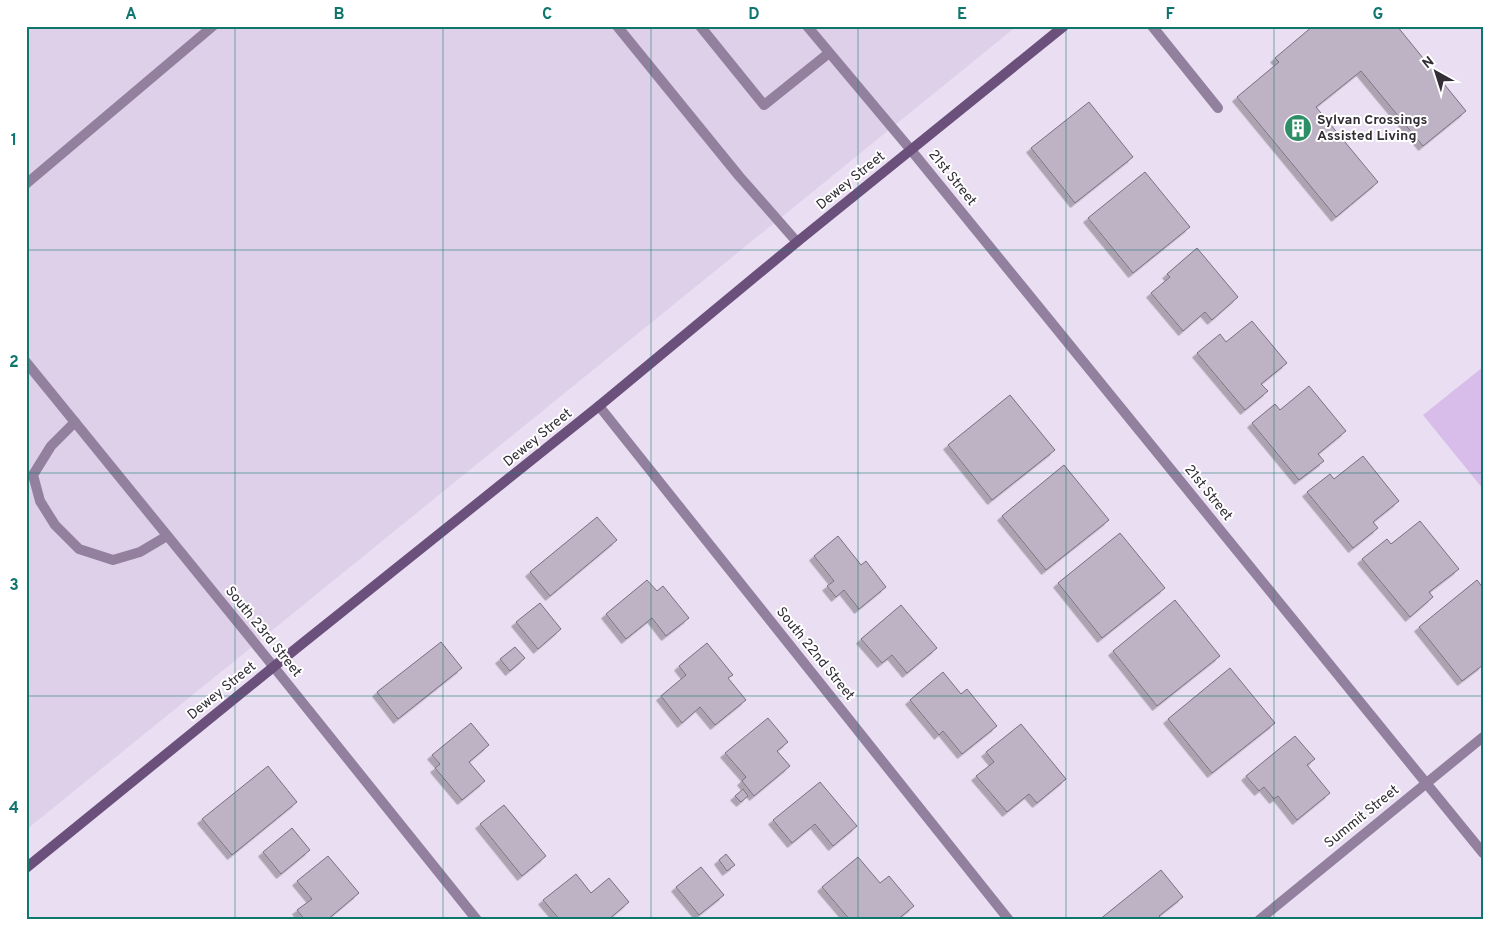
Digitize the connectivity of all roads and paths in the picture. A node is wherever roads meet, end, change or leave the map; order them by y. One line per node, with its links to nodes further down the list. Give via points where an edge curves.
1 (213, 26): 10 (street)
2 (617, 26): 11 (street)
3 (700, 26): 7 (street, via 764,105)
4 (807, 26): 7 (street, 21st Street)
5 (1064, 26): 9 (street, Dewey Street)
6 (1152, 26): 8 (street)
7 (829, 52): 9 (street, 21st Street)
8 (1218, 108)
9 (911, 150): 11 (street, Dewey Street); 18 (street, 21st Street)
10 (26, 184)
11 (797, 242): 13 (street, Dewey Street)
12 (26, 362): 14 (street, South 23rd Street)
13 (599, 406): 16 (street, Dewey Street); 22 (street, South 22nd Street)
14 (75, 422): 15 (street, South 23rd Street); 15 (street, via 51,446 33,475 40,501 55,525 79,549 113,560 140,552)
15 (167, 536): 16 (street, South 23rd Street)
16 (274, 667): 20 (street, Dewey Street); 21 (street, South 23rd Street)
17 (1483, 737): 18 (street, Summit Street)
18 (1426, 782): 19 (street, 21st Street); 23 (street, Summit Street)
19 (1483, 853)
20 (26, 868)
21 (477, 920)
22 (1009, 920)
23 (1258, 920)

